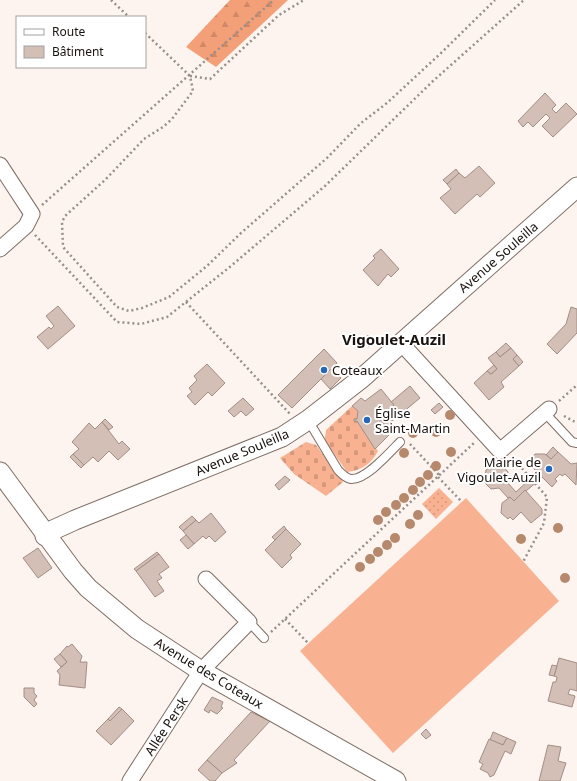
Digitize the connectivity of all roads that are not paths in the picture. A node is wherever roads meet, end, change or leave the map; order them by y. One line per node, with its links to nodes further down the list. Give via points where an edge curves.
1 (0, 165): 3 (street, via 29,220)
2 (577, 187): 4 (street, Avenue Souleilla)
3 (0, 249)
4 (401, 343): 5 (street, via 500,451); 6 (street, Avenue Souleilla, via 338,398)
5 (547, 411): 8 (lane, via 572,442)
6 (301, 419): 7 (lane, via 338,470 344,477 351,479 369,471); 10 (street, Avenue Souleilla, via 282,437 71,522)
7 (400, 442)
8 (577, 443)
9 (0, 472): 10 (street, Avenue des Coteaux)
10 (45, 536): 14 (street, Avenue des Coteaux, via 93,593 138,629)
11 (206, 579): 12 (street)
12 (249, 622): 13 (lane); 14 (street, Allée Persk)
13 (264, 638)
14 (201, 671): 15 (street, Allée Persk); 16 (street, Avenue des Coteaux)
15 (130, 781)
16 (396, 781)

